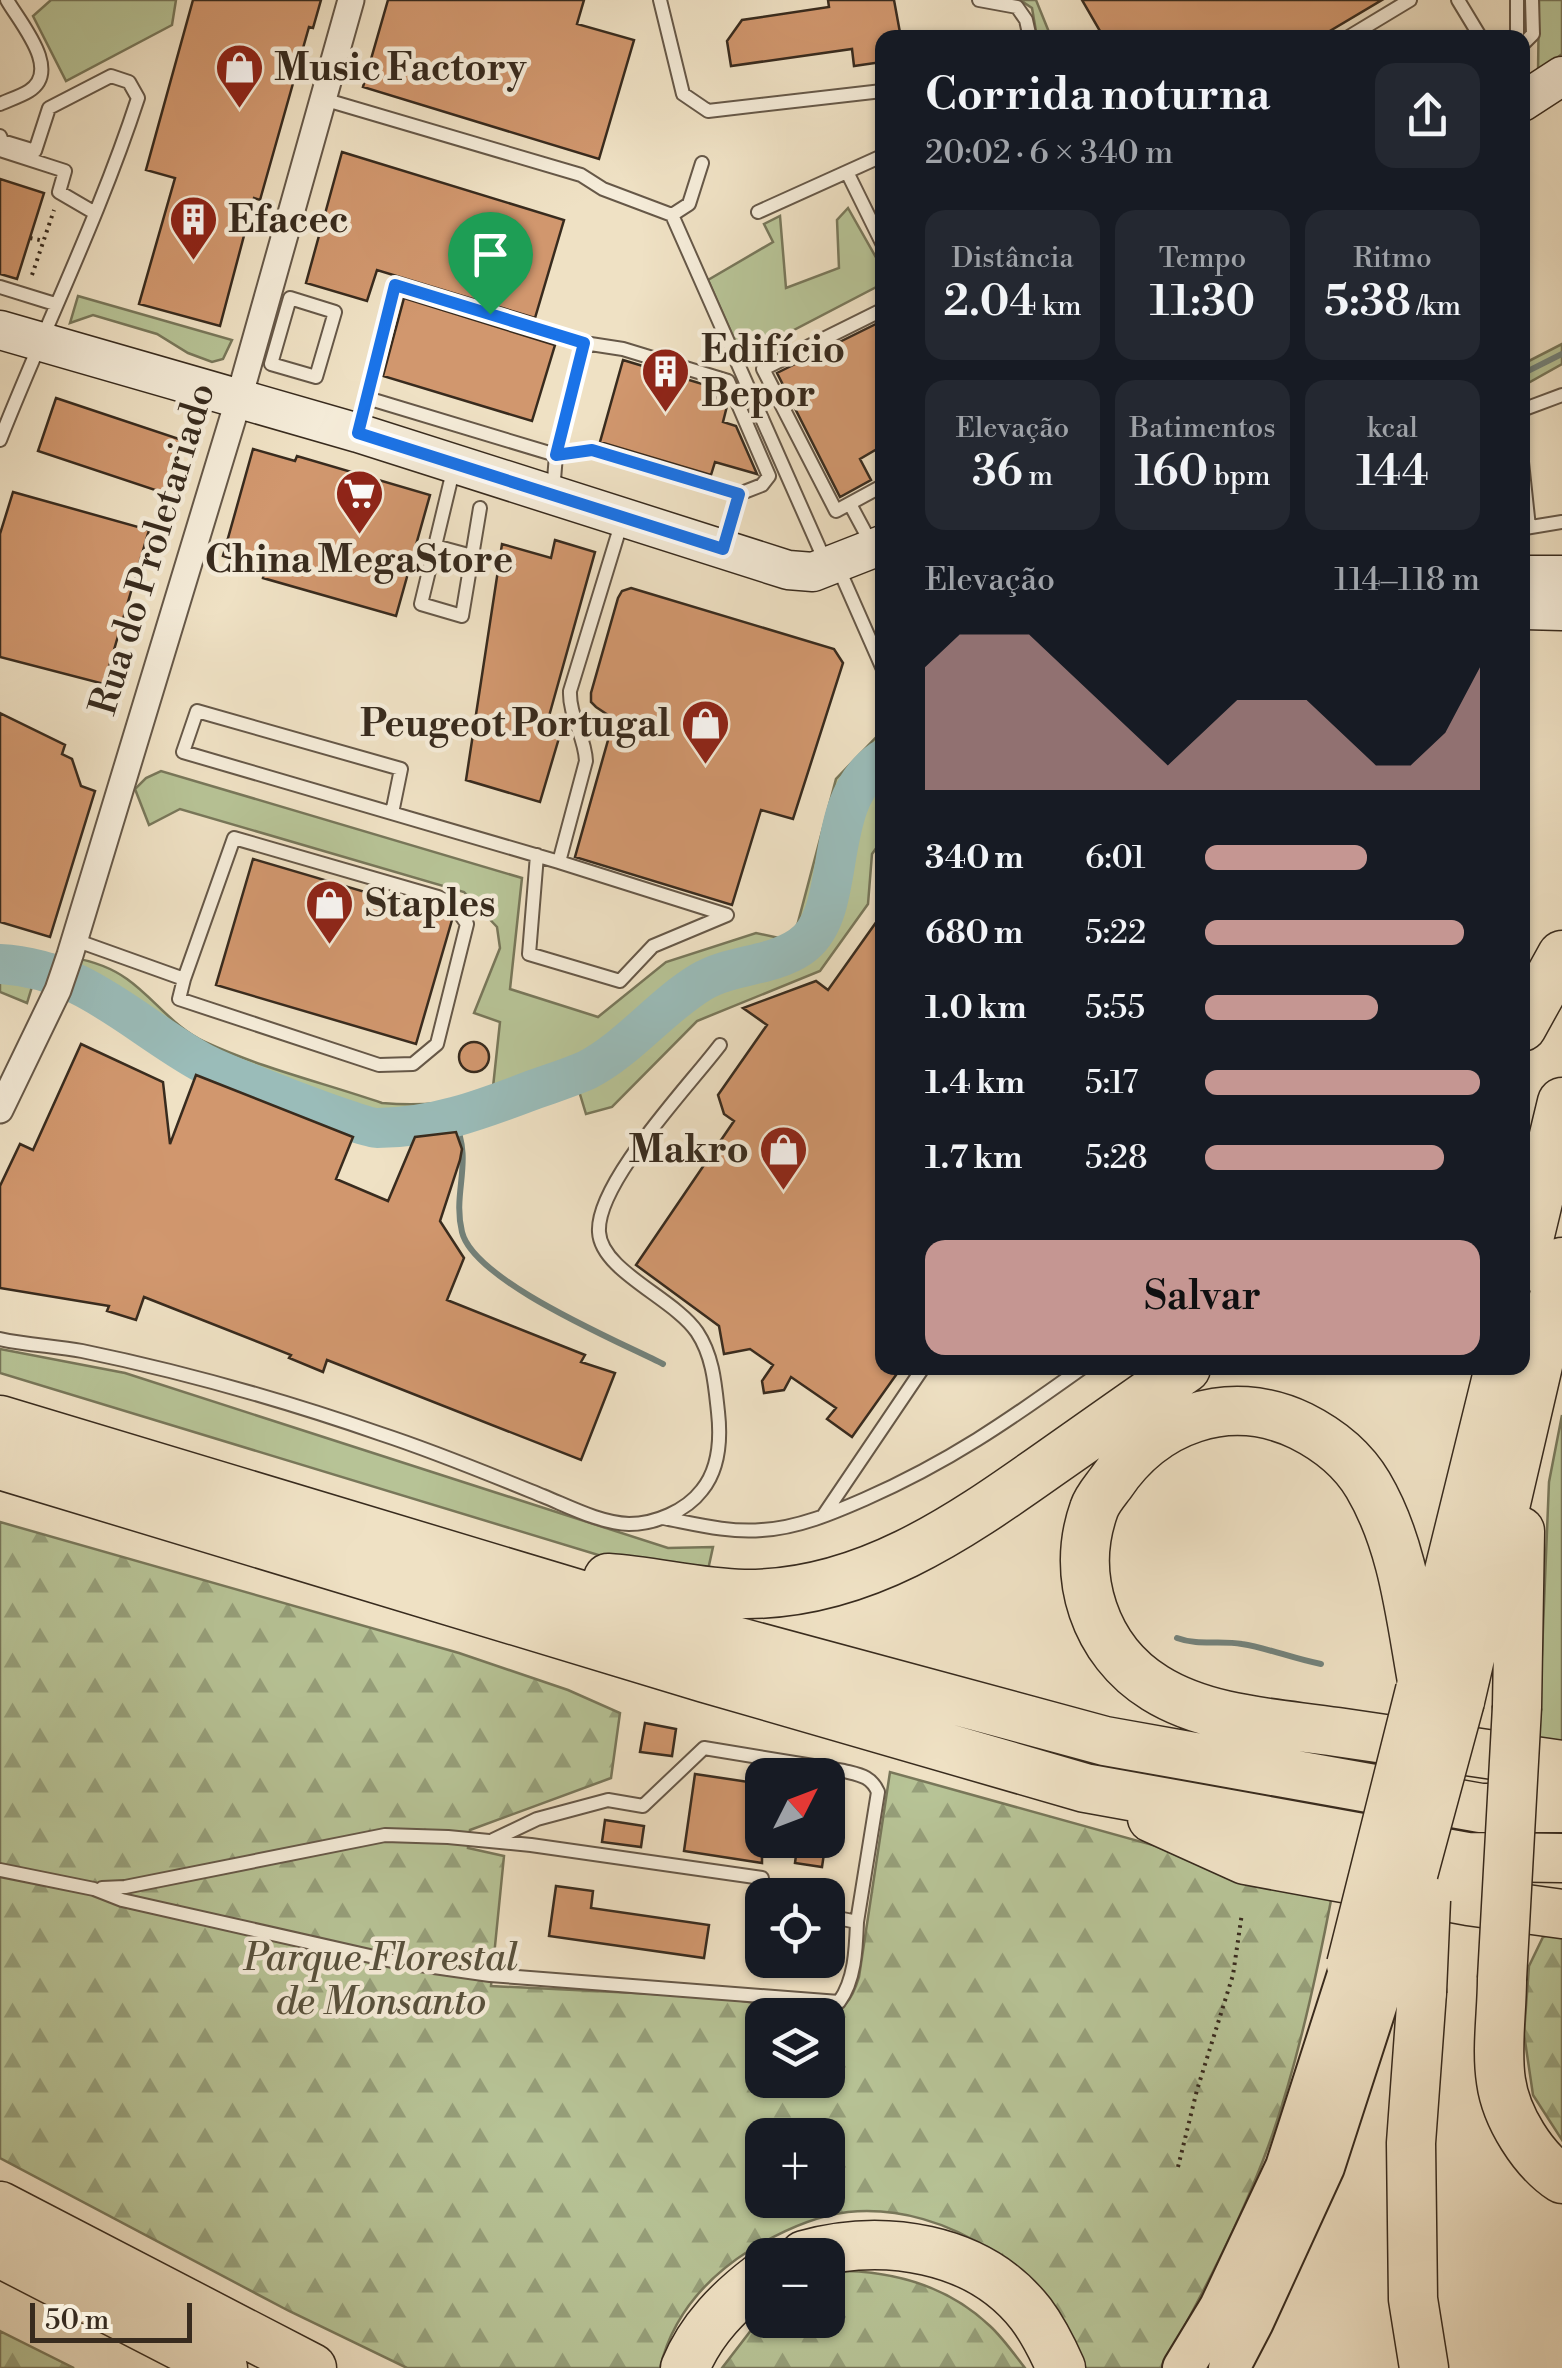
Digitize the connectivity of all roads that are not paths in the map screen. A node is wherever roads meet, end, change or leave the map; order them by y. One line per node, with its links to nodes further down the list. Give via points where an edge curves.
1 (7, 0): 18 (lane, via 42,62 42,78)
2 (351, 0): 17 (street, Rua do Proletariado)
3 (660, 0): 15 (lane, via 683,94 708,111)
4 (979, 0): 9 (lane, via 1018,8)
5 (1410, 0): 10 (lane)
6 (1458, 0): 11 (lane)
7 (1516, 0): 12 (lane)
8 (1532, 0): 13 (lane)
9 (1028, 30)
10 (1361, 30)
11 (1476, 30)
12 (1517, 30)
13 (1530, 37)
14 (1562, 76): 16 (street)
15 (875, 92)
16 (1530, 97)
17 (323, 99): 25 (lane, via 581,174); 31 (street, Rua do Proletariado)
18 (0, 104)
19 (0, 136): 26 (lane, via 36,151 50,108 112,76 128,82 138,98)
20 (0, 150): 26 (lane, via 65,171 59,192)
21 (875, 159): 23 (lane)
22 (702, 163): 25 (lane, via 688,204)
23 (847, 172): 24 (lane); 27 (lane)
24 (758, 212)
25 (672, 215): 55 (lane)
26 (92, 219): 29 (lane)
27 (875, 228)
28 (0, 287): 29 (lane)
29 (56, 304): 33 (lane)
30 (875, 311): 45 (lane, via 763,370 836,511)
31 (270, 324): 31 (lane, via 271,364 316,377 335,312 290,298); 36 (street, Rua do Proletariado)
32 (0, 330): 33 (street)
33 (38, 341): 36 (street); 39 (lane)
34 (584, 343): 38 (lane, via 395,285); 40 (lane); 44 (lane, via 728,381 768,476)
35 (1562, 395): 37 (lane)
36 (239, 398): 38 (street); 64 (street, Rua do Proletariado)
37 (1530, 407)
38 (363, 416): 40 (lane); 41 (street)
39 (0, 440)
40 (556, 455): 43 (lane); 44 (lane, via 592,450)
41 (455, 463): 43 (street); 51 (lane)
42 (875, 490): 45 (lane)
43 (553, 494): 47 (street)
44 (739, 494): 53 (lane)
45 (850, 504): 50 (lane)
46 (480, 508): 54 (lane)
47 (623, 516): 53 (street); 63 (lane, via 570,690 586,761)
48 (1562, 522): 49 (lane)
49 (1530, 527)
50 (875, 542)
51 (435, 546): 54 (lane); 54 (lane, via 421,604 462,616)
52 (875, 548): 55 (street)
53 (723, 549): 55 (street, via 788,570)
54 (472, 556)
55 (833, 566): 60 (lane)
56 (1562, 575): 57 (street)
57 (1530, 576)
58 (1530, 610): 59 (street)
59 (1562, 611)
60 (875, 652)
61 (392, 813): 61 (lane, via 402,769 196,711 183,752); 62 (lane)
62 (538, 855): 63 (lane); 63 (lane, via 529,954 620,982 653,946 727,915)
63 (559, 862)
64 (72, 948): 66 (lane); 70 (street, Rua do Proletariado)
65 (1562, 956): 67 (highway)
66 (184, 979): 66 (lane, via 179,1000 378,1065 413,1064 436,1044 467,924 454,904 438,897 234,838)
67 (1530, 1013)
68 (720, 1045): 81 (lane, via 614,1182 598,1229 620,1269 664,1299 698,1334 715,1381 720,1432 713,1477 697,1497)
69 (1562, 1102): 71 (highway)
70 (0, 1110)
71 (1530, 1235)
72 (1562, 1262): 79 (highway)
73 (0, 1339): 81 (lane, via 78,1350 289,1402 606,1521 644,1524)
74 (918, 1375): 82 (lane)
75 (1072, 1375): 82 (lane, via 924,1473)
76 (1176, 1375): 83 (highway, via 932,1542 839,1581 747,1594)
77 (1498, 1375): 84 (highway)
78 (0, 1420): 83 (highway)
79 (1521, 1432): 84 (highway); 97 (highway, bridge, via 1501,2082 1524,2136)
80 (0, 1465): 86 (highway)
81 (662, 1518): 82 (lane, via 763,1530)
82 (821, 1518)
83 (510, 1570): 87 (highway, via 724,1638 1105,1741 1481,1808)
84 (1434, 1691): 85 (highway, via 1393,1537 1366,1482 1330,1442 1278,1416 1214,1412 1150,1438 1094,1507 1086,1578 1105,1641 1139,1676 1181,1702 1236,1718); 96 (highway, bridge); 96 (highway, bridge, via 1430,1812)
85 (1562, 1766)
86 (1085, 1788): 89 (highway, via 1468,1857); 93 (highway, via 1245,1860)
87 (1562, 1808)
88 (490, 1841): 91 (lane); 92 (lane, via 385,1835); 95 (lane, via 537,1819 608,1800 644,1806 704,1748 844,1771 865,1776 878,1792)
89 (1562, 1858)
90 (0, 1870): 92 (lane)
91 (762, 1878)
92 (94, 1888): 95 (lane, via 122,1900 411,1964 839,2002 853,1970)
93 (1562, 1914)
94 (845, 1920): 95 (lane)
95 (857, 1922)
96 (1386, 1980): 106 (main road); 107 (main road, via 1324,2167); 108 (highway, via 1412,2162 1413,2298)
97 (1562, 2180)
98 (0, 2206): 103 (highway)
99 (845, 2246): 105 (highway, via 915,2246 1005,2287 1031,2314)
100 (0, 2252): 102 (highway)
101 (745, 2288): 104 (highway, via 715,2318)
102 (222, 2368)
103 (312, 2368)
104 (685, 2368)
105 (1061, 2368)
106 (1183, 2368)
107 (1229, 2368)
108 (1424, 2368)

